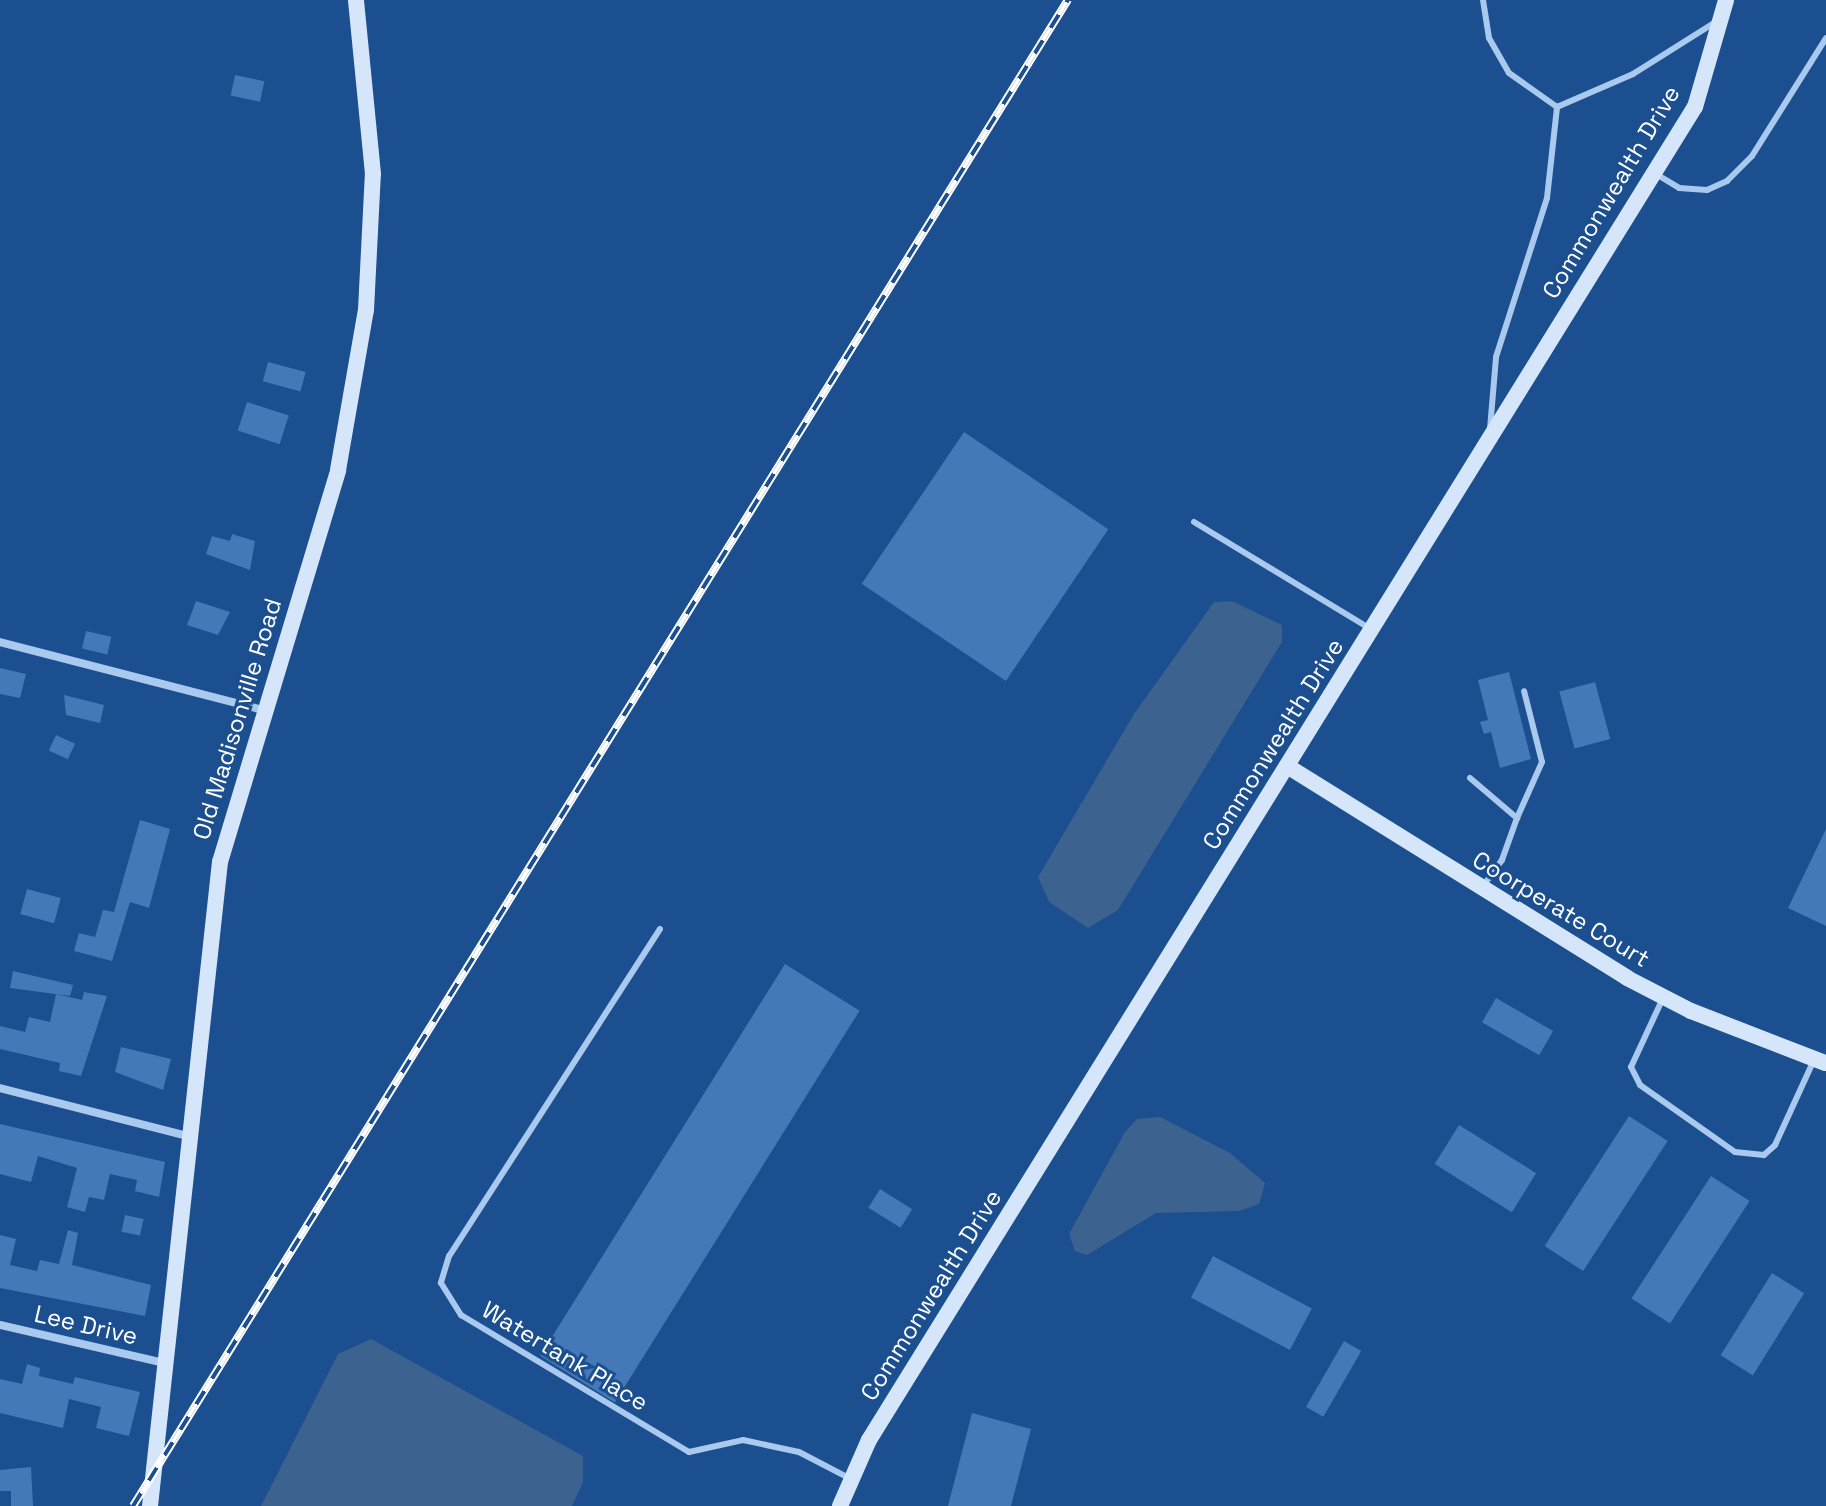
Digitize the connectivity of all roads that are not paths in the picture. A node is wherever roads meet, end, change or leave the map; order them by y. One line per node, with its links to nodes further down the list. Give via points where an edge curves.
1 (356, 0): 13 (street, Old Madisonville Road, via 373,174 366,310 338,470)
2 (1483, 0): 6 (lane, via 1489,38 1509,73)
3 (1726, 0): 4 (street, Commonwealth Drive)
4 (1723, 17): 6 (lane, via 1633,74); 7 (street, Commonwealth Drive, via 1695,107)
5 (1826, 38): 7 (lane, via 1752,156 1727,181 1707,190 1679,188)
6 (1557, 107): 8 (lane, via 1547,198 1496,357)
7 (1655, 173): 8 (street, Commonwealth Drive)
8 (1489, 440): 10 (street, Commonwealth Drive)
9 (1194, 522): 10 (lane)
10 (1374, 630): 14 (street, Commonwealth Drive)
11 (0, 642): 13 (street)
12 (1524, 691): 16 (lane, via 1542,762)
13 (262, 710): 22 (street, Old Madisonville Road, via 220,862)
14 (1287, 766): 17 (street, Coorperate Court); 25 (street, Commonwealth Drive)
15 (1470, 778): 16 (lane)
16 (1517, 818): 17 (lane, via 1502,860)
17 (1481, 889): 19 (street, Coorperate Court)
18 (660, 929): 25 (lane, Watertank Place, via 449,1256 441,1283 461,1315 689,1452 743,1440 799,1452)
19 (1663, 997): 20 (street, Coorperate Court); 20 (lane, via 1635,1052 1636,1076 1735,1152 1764,1155 1775,1145)
20 (1820, 1061)
21 (0, 1088): 22 (street)
22 (187, 1136): 24 (street, Old Madisonville Road)
23 (0, 1325): 24 (street, Lee Drive)
24 (164, 1363): 26 (street, Old Madisonville Road)
25 (849, 1478): 27 (street, Commonwealth Drive)
26 (150, 1506)
27 (840, 1506)

